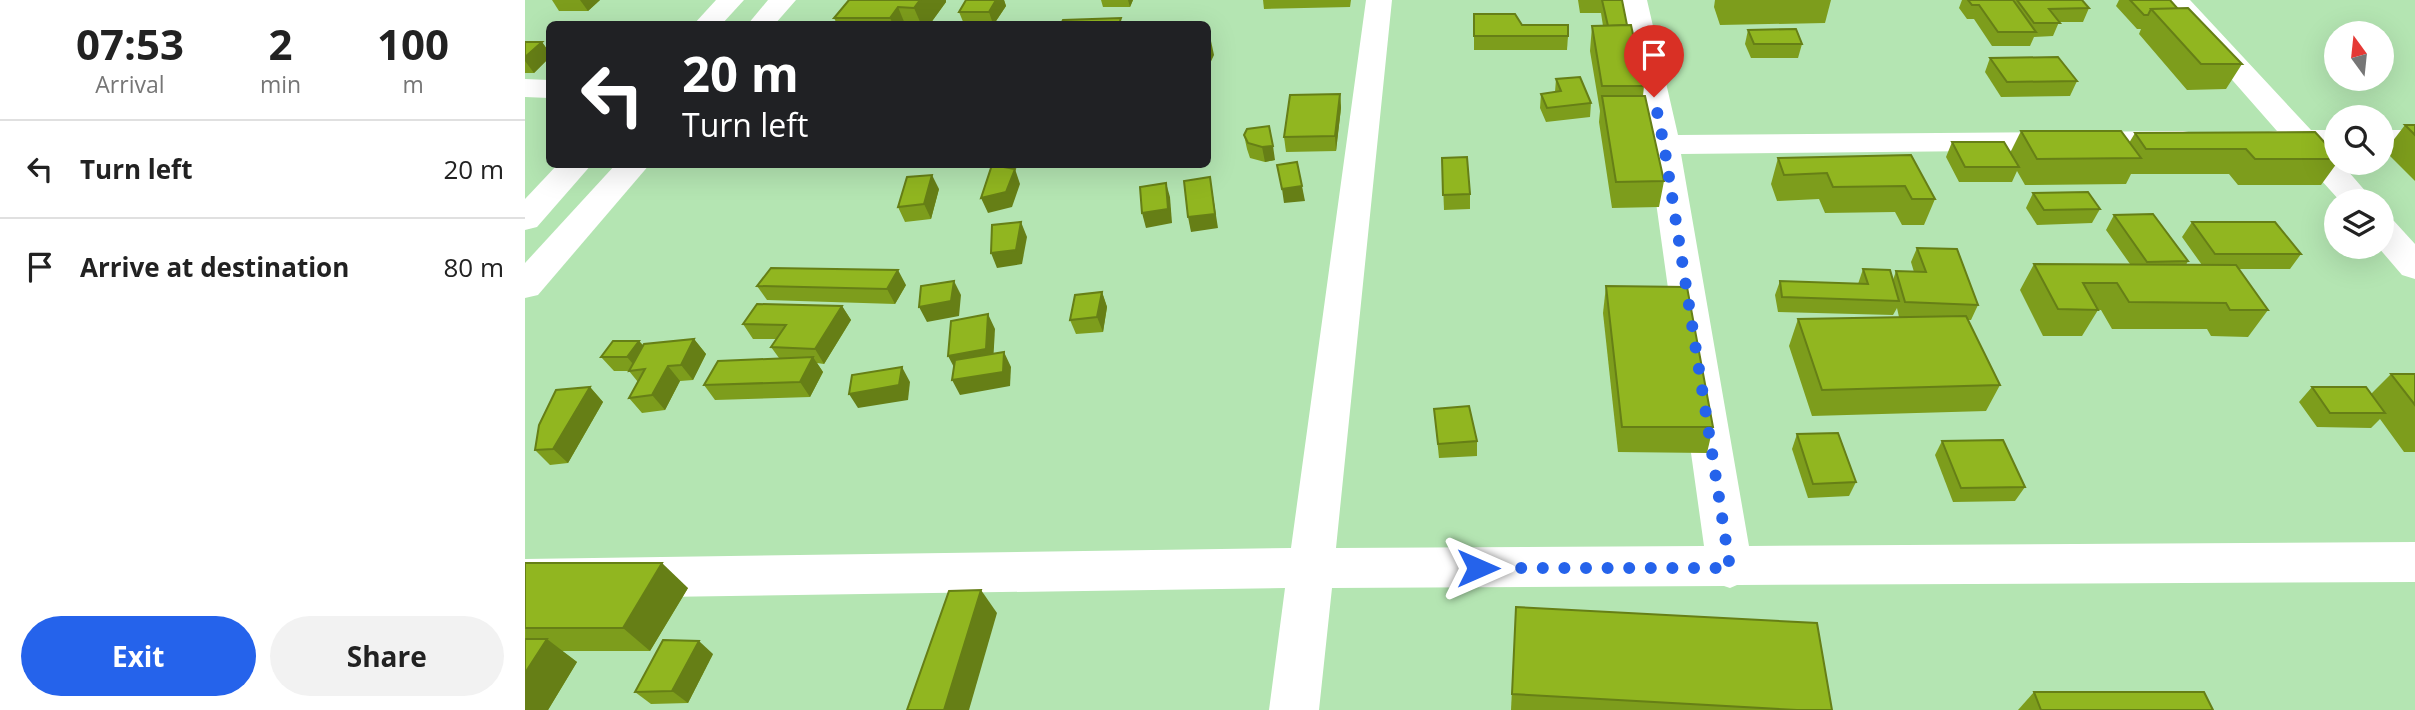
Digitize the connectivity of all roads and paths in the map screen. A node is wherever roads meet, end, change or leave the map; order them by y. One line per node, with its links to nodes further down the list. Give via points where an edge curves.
1 (731, 0): 6 (street)
2 (783, 0): 7 (street)
3 (1379, 0): 25 (street)
4 (1634, 0): 16 (street)
5 (2175, 0): 10 (street)
6 (710, 21)
7 (764, 21)
8 (525, 89): 9 (street)
9 (546, 89)
10 (2304, 139): 11 (street); 15 (street); 19 (street)
11 (2324, 139)
12 (2394, 139): 13 (street)
13 (2415, 139)
14 (2206, 140): 16 (street)
15 (2248, 140)
16 (1664, 145): 26 (street)
17 (572, 168): 20 (street)
18 (630, 168): 23 (street)
19 (2348, 189)
20 (525, 219)
21 (2394, 243): 22 (street)
22 (2415, 267)
23 (525, 286)
24 (2415, 562): 26 (street)
25 (1310, 568): 26 (street); 27 (street); 28 (street)
26 (1730, 568)
27 (525, 579)
28 (1294, 710)

